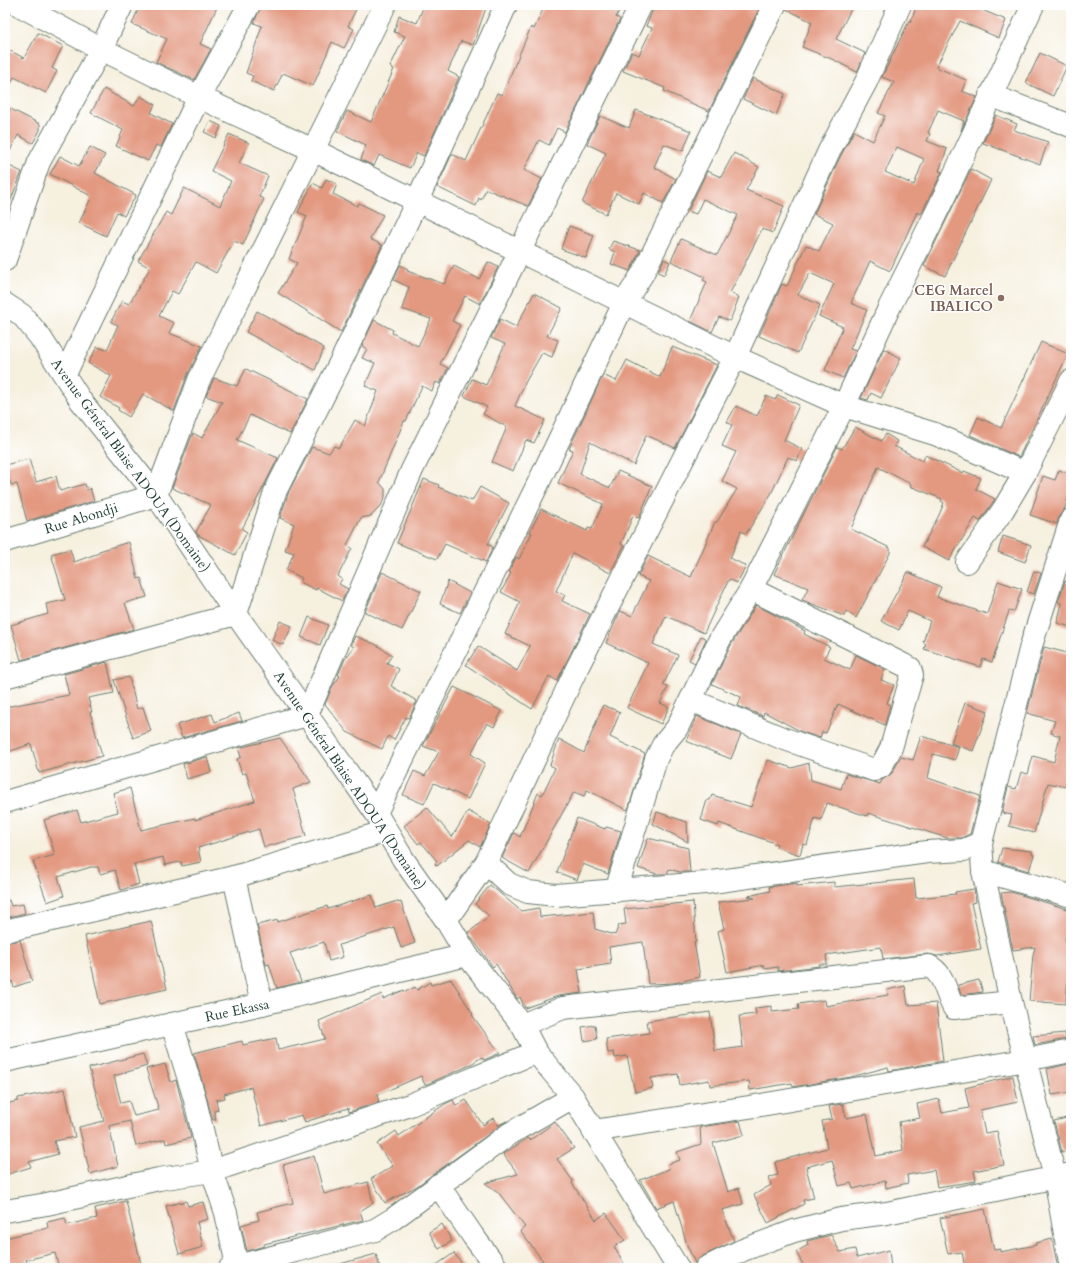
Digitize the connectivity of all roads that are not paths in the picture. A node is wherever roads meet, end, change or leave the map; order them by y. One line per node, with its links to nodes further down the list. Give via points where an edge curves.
1 (19, 5): 10 (street)
2 (122, 5): 10 (street)
3 (249, 5): 12 (street)
4 (385, 5): 14 (street)
5 (506, 5): 15 (street)
6 (641, 5): 16 (street)
7 (774, 5): 18 (street, via 643,273)
8 (900, 5): 20 (street, via 866,82 829,151)
9 (1033, 5): 11 (street)
10 (101, 49): 12 (street); 17 (street, via 39,162)
11 (990, 95): 13 (street); 23 (street)
12 (199, 97): 14 (street); 21 (street)
13 (1071, 126)
14 (313, 150): 15 (street); 25 (street, via 198,380)
15 (417, 201): 16 (street); 30 (street, via 344,355 274,492)
16 (520, 252): 18 (street); 33 (street, via 412,470)
17 (5, 260)
18 (624, 303): 20 (street); 35 (street)
19 (5, 304): 21 (street, Avenue Général Blaise ADOUA (Domaine), via 22,315)
20 (735, 357): 23 (street); 38 (street, via 577,668)
21 (65, 374): 25 (street, Avenue Général Blaise ADOUA (Domaine), via 81,401)
22 (1071, 381): 24 (street)
23 (844, 406): 24 (street, via 935,434); 29 (street)
24 (1025, 473): 28 (street)
25 (156, 495): 27 (street, Rue Abondji); 30 (street, Avenue Général Blaise ADOUA (Domaine))
26 (1071, 520): 37 (street, via 1031,646)
27 (5, 541)
28 (967, 562)
29 (751, 589): 32 (street, via 720,639); 32 (street, via 910,668 912,675 891,748 881,767 874,770 782,738)
30 (236, 614): 31 (street); 33 (street, Avenue Général Blaise ADOUA (Domaine))
31 (5, 677)
32 (692, 700): 41 (street, via 656,759)
33 (308, 715): 34 (street); 35 (street, Avenue Général Blaise ADOUA (Domaine))
34 (5, 802)
35 (376, 813): 36 (street, Avenue Général Blaise ADOUA (Domaine))
36 (387, 831): 40 (street); 43 (street, Avenue Général Blaise ADOUA (Domaine))
37 (981, 843): 39 (street); 41 (street, via 964,850 927,852 704,883)
38 (486, 863): 41 (street, via 509,884 528,892 556,895); 43 (street)
39 (983, 871): 42 (street); 46 (street)
40 (234, 877): 44 (street); 47 (street)
41 (616, 891)
42 (1071, 896)
43 (446, 920): 45 (street, Avenue Général Blaise ADOUA (Domaine))
44 (5, 931)
45 (468, 955): 47 (street, Rue Ekassa); 49 (street, Avenue Général Blaise ADOUA (Domaine))
46 (1011, 1002): 49 (street, via 954,1008 937,970 929,966 563,1008); 52 (street)
47 (262, 1004): 48 (street, Rue Ekassa)
48 (172, 1024): 53 (street, Rue Ekassa); 56 (street, via 194,1096)
49 (522, 1025): 51 (street, Avenue Général Blaise ADOUA (Domaine))
50 (1071, 1051): 52 (street)
51 (536, 1052): 54 (street, Avenue Général Blaise ADOUA (Domaine)); 56 (street, via 410,1105)
52 (1026, 1060): 55 (street); 57 (street)
53 (5, 1061)
54 (573, 1097): 55 (street, Avenue Général Blaise ADOUA (Domaine)); 58 (street, via 509,1134)
55 (593, 1131): 62 (street, Avenue Général Blaise ADOUA (Domaine))
56 (212, 1171): 59 (street, via 159,1179); 60 (street, via 226,1213)
57 (1063, 1176): 63 (street, via 887,1213 840,1219 794,1231 742,1250); 64 (street)
58 (438, 1185): 60 (street, via 375,1230); 61 (street)
59 (5, 1211)
60 (233, 1267)
61 (497, 1268)
62 (678, 1268)
63 (706, 1268)
64 (1071, 1268)

